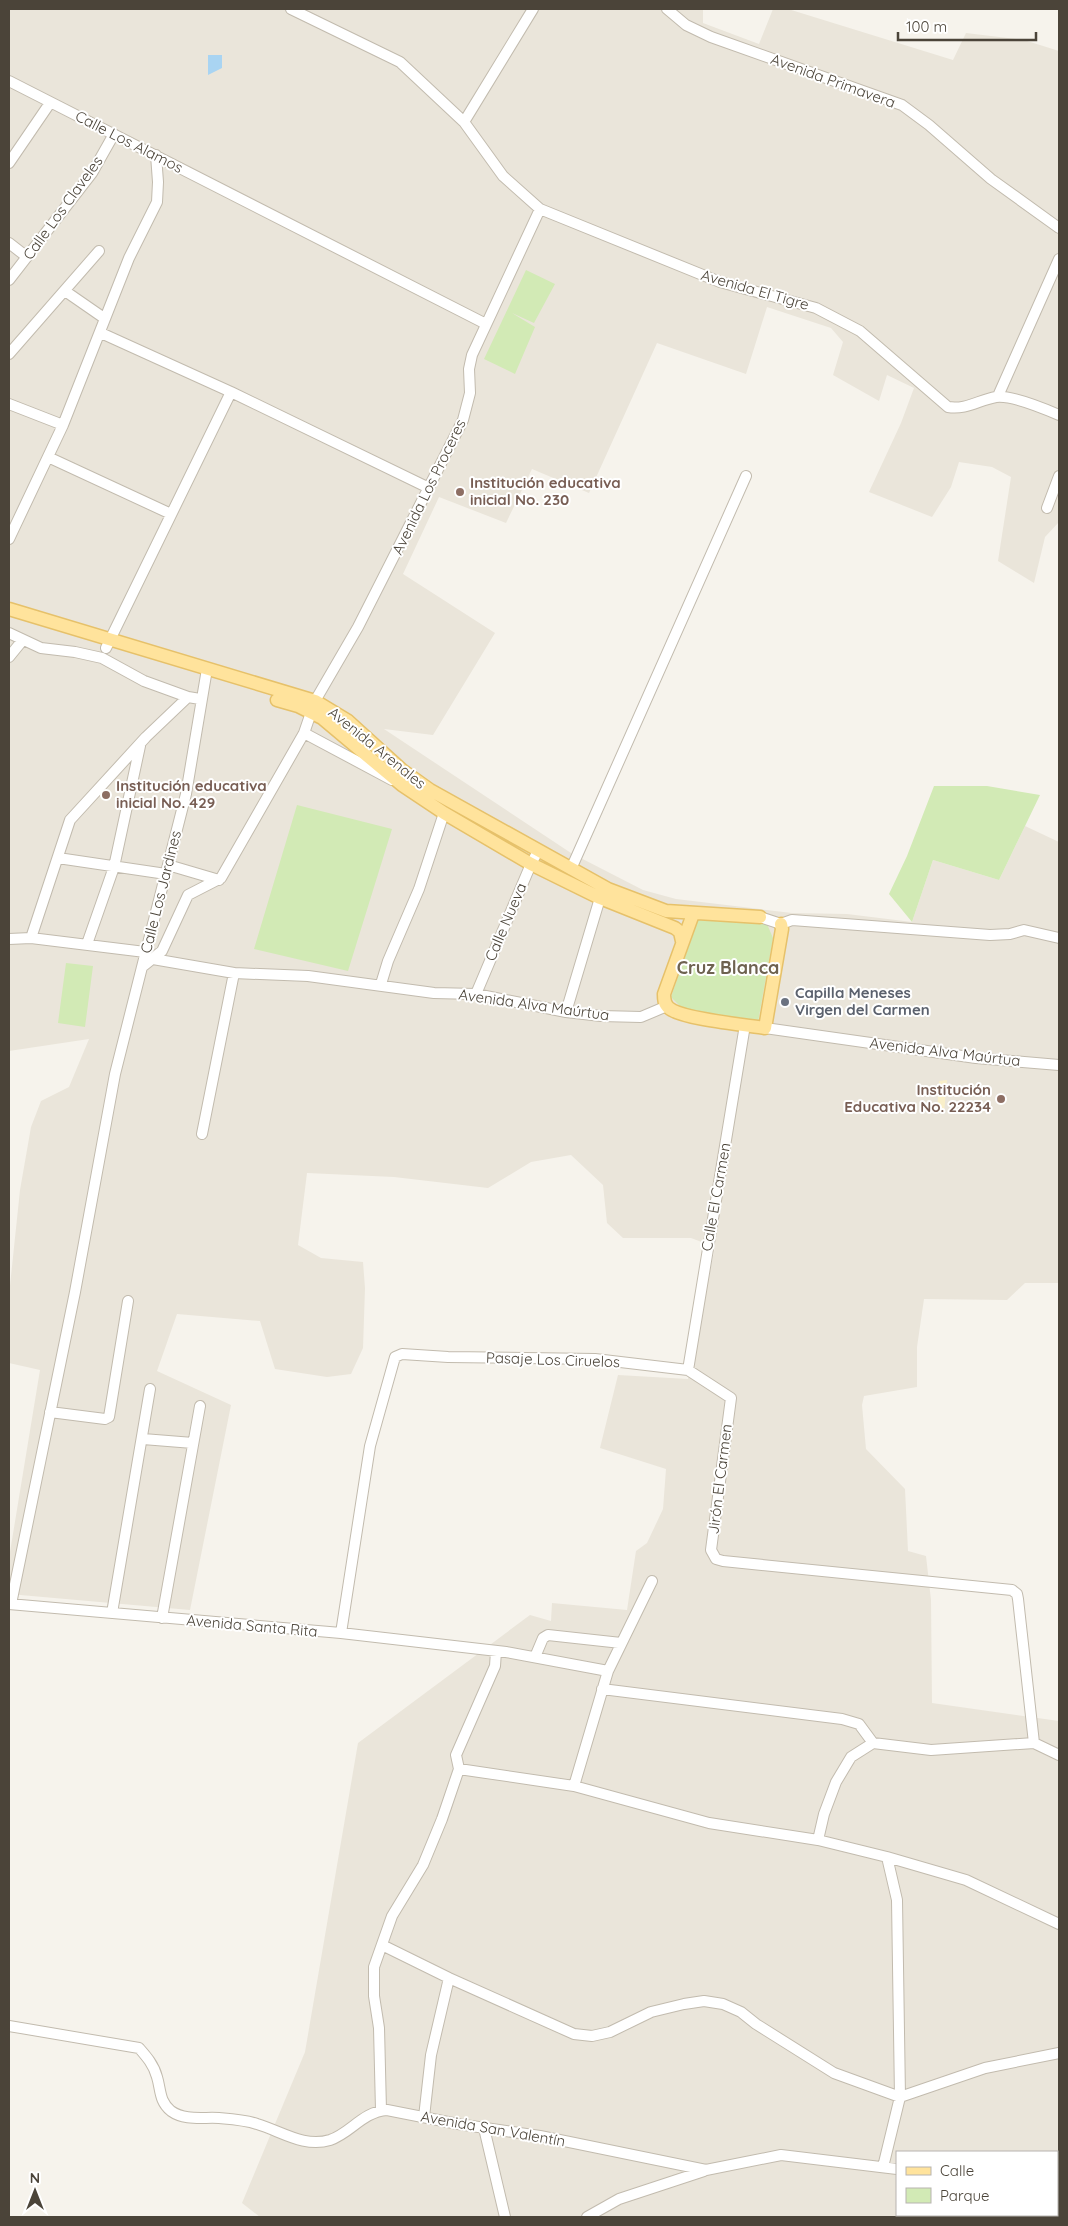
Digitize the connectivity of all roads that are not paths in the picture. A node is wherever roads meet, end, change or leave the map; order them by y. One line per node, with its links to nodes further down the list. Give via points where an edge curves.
1 (291, 9): 6 (street, Avenida El Tigre, via 400,62)
2 (533, 9): 6 (street)
3 (667, 9): 11 (street, Avenida Primavera, via 686,25 711,38 902,105 991,179)
4 (9, 81): 5 (street, Calle Los Alamos)
5 (50, 103): 7 (street, Calle Los Alamos); 9 (street)
6 (464, 122): 10 (street, Avenida El Tigre, via 503,176)
7 (114, 134): 8 (street, Calle Los Alamos); 14 (street, Calle Los Claveles, via 92,173)
8 (156, 155): 18 (street, via 157,202); 19 (street, Calle Los Alamos)
9 (9, 163)
10 (540, 209): 19 (street, Avenida Los Proceres); 23 (street, Avenida El Tigre, via 720,282 816,308 860,331 948,408 959,409)
11 (1059, 228)
12 (9, 243): 14 (street)
13 (99, 251): 17 (street)
14 (27, 257): 16 (street, Calle Los Claveles)
15 (1059, 259): 23 (street)
16 (9, 280)
17 (65, 291): 18 (street); 21 (street)
18 (104, 318): 20 (street)
19 (486, 324): 30 (street, Avenida Los Proceres, via 472,355 470,393 463,420)
20 (101, 333): 22 (street); 26 (street)
21 (9, 354)
22 (231, 392): 30 (street); 32 (street)
23 (998, 396): 25 (street)
24 (9, 404): 26 (street)
25 (1059, 415)
26 (63, 425): 27 (street)
27 (48, 457): 32 (street); 33 (street)
28 (746, 476): 52 (street)
29 (1059, 476): 31 (street)
30 (429, 488): 43 (street, Avenida Los Proceres)
31 (1046, 508)
32 (171, 514): 38 (street)
33 (9, 539)
34 (9, 610): 38 (main road, Avenida Arenales)
35 (9, 618): 38 (main road)
36 (9, 633): 37 (street)
37 (22, 641): 39 (street); 41 (street, via 41,648 102,658 144,681)
38 (108, 644): 40 (main road, Avenida Arenales)
39 (9, 657)
40 (206, 674): 42 (street, Calle Los Jardines); 43 (main road, Avenida Arenales)
41 (188, 697): 42 (street); 45 (street)
42 (200, 699): 53 (street, Calle Los Jardines, via 186,794)
43 (313, 707): 44 (street, Avenida Los Proceres); 46 (main road, Avenida Arenales); 48 (main road, Avenida Arenales, via 348,721 402,770 430,790)
44 (304, 733): 46 (street); 54 (street, Avenida Los Proceres)
45 (140, 746): 49 (street, via 70,820); 51 (street)
46 (402, 785): 47 (main road, Avenida Arenales)
47 (444, 813): 50 (main road, Avenida Arenales); 66 (street, via 419,889)
48 (538, 851): 50 (street, Calle Nueva); 52 (main road, Avenida Arenales)
49 (58, 858): 51 (street); 59 (street)
50 (531, 864): 55 (main road, Avenida Arenales); 67 (street, Calle Nueva)
51 (114, 867): 53 (street); 63 (street)
52 (571, 869): 56 (main road, Avenida Arenales, via 608,889 666,911)
53 (167, 870): 54 (street); 64 (street, Calle Los Jardines)
54 (219, 880): 64 (street, via 188,895 162,951)
55 (600, 898): 62 (main road, Avenida Arenales, via 675,928 680,932); 69 (street)
56 (692, 914): 57 (main road, Avenida Arenales); 62 (main road)
57 (760, 917): 58 (street)
58 (781, 924): 60 (street, via 792,920 990,935 1024,930); 71 (main road)
59 (32, 938): 61 (street, Avenida Alva Maúrtua); 63 (street, Avenida Alva Maúrtua)
60 (1059, 938)
61 (9, 939)
62 (682, 941): 68 (main road, via 664,994)
63 (87, 944): 64 (street, Avenida Alva Maúrtua)
64 (149, 956): 65 (street, Avenida Alva Maúrtua); 79 (street, Calle Los Jardines, via 142,967 115,1074)
65 (234, 972): 66 (street, Avenida Alva Maúrtua); 73 (street)
66 (381, 984): 67 (street, Avenida Alva Maúrtua, via 434,993)
67 (476, 994): 69 (street, Avenida Alva Maúrtua)
68 (667, 1006): 69 (street, Avenida Alva Maúrtua, via 636,1018); 70 (main road, Avenida Alva Maúrtua, via 681,1014)
69 (566, 1012)
70 (745, 1025): 71 (main road, Avenida Alva Maúrtua); 75 (street, Calle El Carmen)
71 (765, 1028): 72 (street, Avenida Alva Maúrtua, via 976,1058)
72 (1059, 1065)
73 (202, 1134)
74 (128, 1301): 79 (street, via 109,1417)
75 (688, 1370): 77 (street, Pasaje Los Ciruelos); 86 (street, Pasaje Los Ciruelos, via 595,1359 397,1356 392,1363 370,1446)
76 (150, 1389): 80 (street)
77 (731, 1398): 93 (street, Jirón El Carmen, via 711,1550 716,1558 1012,1590 1018,1599)
78 (200, 1406): 81 (street)
79 (50, 1412): 83 (street, Calle Los Jardines)
80 (143, 1438): 81 (street); 84 (street)
81 (193, 1443): 85 (street)
82 (652, 1582): 87 (street)
83 (10, 1604): 84 (street, Avenida Santa Rita)
84 (112, 1614): 85 (street, Avenida Santa Rita)
85 (162, 1618): 86 (street, Avenida Santa Rita)
86 (341, 1633): 88 (street, Avenida Santa Rita)
87 (621, 1643): 89 (street, via 548,1635 542,1638); 90 (street)
88 (496, 1651): 89 (street, Avenida Santa Rita); 95 (street, via 495,1666 456,1755)
89 (535, 1657): 90 (street, Avenida Santa Rita)
90 (608, 1671): 91 (street)
91 (602, 1690): 92 (street, via 842,1719 859,1724); 96 (street)
92 (873, 1743): 93 (street, via 931,1750); 97 (street, via 851,1757 836,1782)
93 (1034, 1743): 94 (street)
94 (1059, 1755)
95 (459, 1769): 96 (street); 100 (street, via 423,1865 392,1916)
96 (574, 1786): 97 (street, via 709,1823)
97 (818, 1840): 98 (street)
98 (888, 1857): 99 (street, via 966,1880); 104 (street, via 897,1900)
99 (1059, 1924)
100 (382, 1945): 101 (street); 105 (street, via 374,1967 373,1984 379,2028)
101 (449, 1978): 104 (street, via 574,2034 592,2036 610,2032 651,2012 704,2001 723,2004 741,2012 834,2073); 106 (street, via 431,2055)
102 (9, 2026): 105 (street, via 139,2048 157,2076 163,2103 179,2115 256,2123 296,2140 314,2142 331,2140)
103 (1059, 2053): 104 (street, via 985,2068)
104 (900, 2097): 108 (street)
105 (381, 2110): 106 (street, Avenida San Valentín)
106 (424, 2117): 107 (street, Avenida San Valentín)
107 (484, 2128): 110 (street, Avenida San Valentín, via 540,2136); 111 (street)
108 (883, 2167): 109 (street, Avenida San Valentín); 110 (street, Avenida San Valentín, via 781,2155)
109 (896, 2169)
110 (706, 2170): 112 (street, via 619,2199)
111 (506, 2217)
112 (587, 2217)

